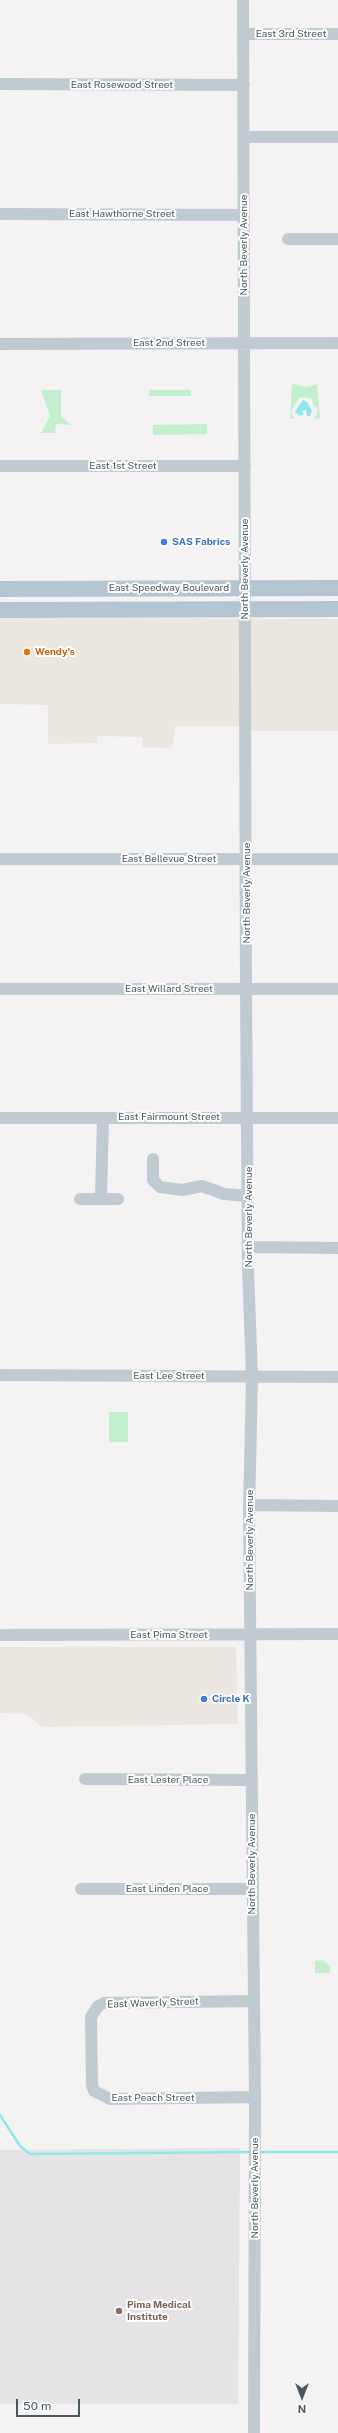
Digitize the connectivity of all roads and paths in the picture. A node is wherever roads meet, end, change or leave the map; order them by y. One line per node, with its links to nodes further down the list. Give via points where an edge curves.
1 (243, 0): 2 (street, North Beverly Avenue)
2 (244, 34): 3 (street, East 3rd Street); 5 (street, North Beverly Avenue)
3 (338, 34)
4 (0, 84): 5 (street, East Rosewood Street)
5 (244, 85): 6 (street, North Beverly Avenue)
6 (245, 137): 7 (street); 9 (street, North Beverly Avenue)
7 (338, 137)
8 (0, 214): 9 (street, East Hawthorne Street)
9 (244, 215): 12 (street, North Beverly Avenue)
10 (288, 239): 11 (street)
11 (338, 239)
12 (244, 343): 13 (street, East 2nd Street); 14 (street, East 2nd Street); 16 (street, North Beverly Avenue)
13 (338, 343)
14 (0, 344)
15 (0, 466): 16 (street, East 1st Street)
16 (245, 466): 17 (street, North Beverly Avenue)
17 (245, 588): 18 (main road, East Speedway Boulevard); 19 (main road, East Speedway Boulevard); 20 (street, North Beverly Avenue)
18 (338, 588)
19 (0, 589)
20 (246, 609): 21 (main road); 22 (main road); 24 (street, North Beverly Avenue)
21 (338, 609)
22 (0, 610)
23 (0, 859): 24 (street, East Bellevue Street)
24 (247, 859): 25 (street, East Bellevue Street); 27 (street, North Beverly Avenue)
25 (338, 859)
26 (0, 989): 27 (street, East Willard Street)
27 (246, 989): 28 (street, East Willard Street); 29 (street, North Beverly Avenue)
28 (338, 989)
29 (249, 1117): 31 (street, East Fairmount Street); 32 (street, East Fairmount Street); 34 (street, North Beverly Avenue)
30 (0, 1118): 31 (street, East Fairmount Street)
31 (103, 1118): 36 (street)
32 (338, 1118)
33 (153, 1159): 34 (street, via 153,1180 160,1187 182,1190 202,1186 224,1194)
34 (248, 1196): 38 (street, North Beverly Avenue)
35 (80, 1199): 36 (street)
36 (101, 1199): 37 (street)
37 (118, 1199)
38 (249, 1247): 39 (street); 41 (street, North Beverly Avenue)
39 (338, 1248)
40 (0, 1375): 41 (street, East Lee Street)
41 (252, 1377): 42 (street, East Lee Street); 43 (street, North Beverly Avenue)
42 (338, 1377)
43 (249, 1505): 44 (street); 47 (street, North Beverly Avenue)
44 (338, 1506)
45 (338, 1634): 47 (street, East Pima Street)
46 (0, 1635): 47 (street, East Pima Street)
47 (250, 1635): 49 (street, North Beverly Avenue)
48 (85, 1779): 49 (street, East Lester Place)
49 (252, 1780): 51 (street, North Beverly Avenue)
50 (81, 1889): 51 (street, East Linden Place)
51 (252, 1889): 52 (street, North Beverly Avenue)
52 (254, 2001): 53 (street, East Waverly Street, via 104,2003 94,2011 92,2017); 54 (street, North Beverly Avenue)
53 (92, 2050): 54 (street, East Peach Street, via 94,2091 110,2099)
54 (255, 2097): 55 (street, North Beverly Avenue)
55 (254, 2433)

